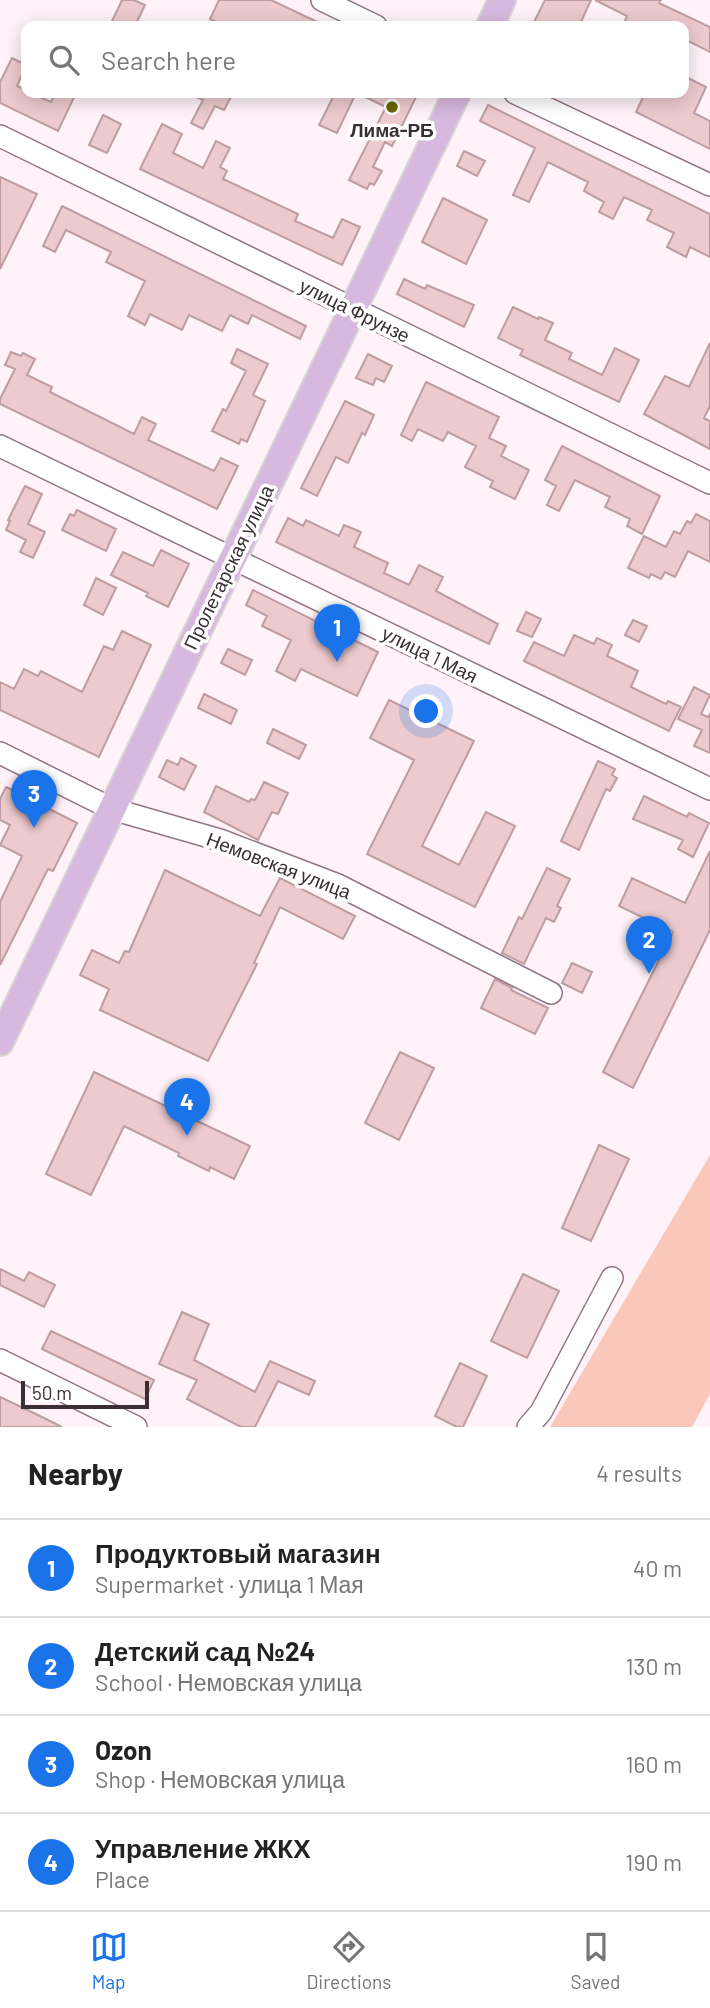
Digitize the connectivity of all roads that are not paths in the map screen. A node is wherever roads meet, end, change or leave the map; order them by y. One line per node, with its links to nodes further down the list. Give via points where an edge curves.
1 (322, 0): 3 (street)
2 (502, 0): 4 (main road)
3 (366, 21)
4 (492, 21)
5 (455, 98): 9 (main road, Пролетарская улица)
6 (526, 98): 8 (street)
7 (0, 136): 9 (street, улица Фрунзе)
8 (710, 185)
9 (352, 309): 11 (street, улица Фрунзе); 12 (main road, Пролетарская улица)
10 (0, 446): 12 (street, улица 1 Мая)
11 (710, 483)
12 (232, 557): 14 (street, улица 1 Мая); 15 (main road, Пролетарская улица)
13 (0, 754): 15 (street, Немовская улица)
14 (710, 789)
15 (112, 808): 16 (street, Немовская улица, via 220,840 338,885); 17 (main road, Пролетарская улица)
16 (551, 993)
17 (0, 1042)
18 (612, 1278): 21 (street, via 541,1412)
19 (0, 1360): 20 (street)
20 (136, 1427)
21 (528, 1427)

